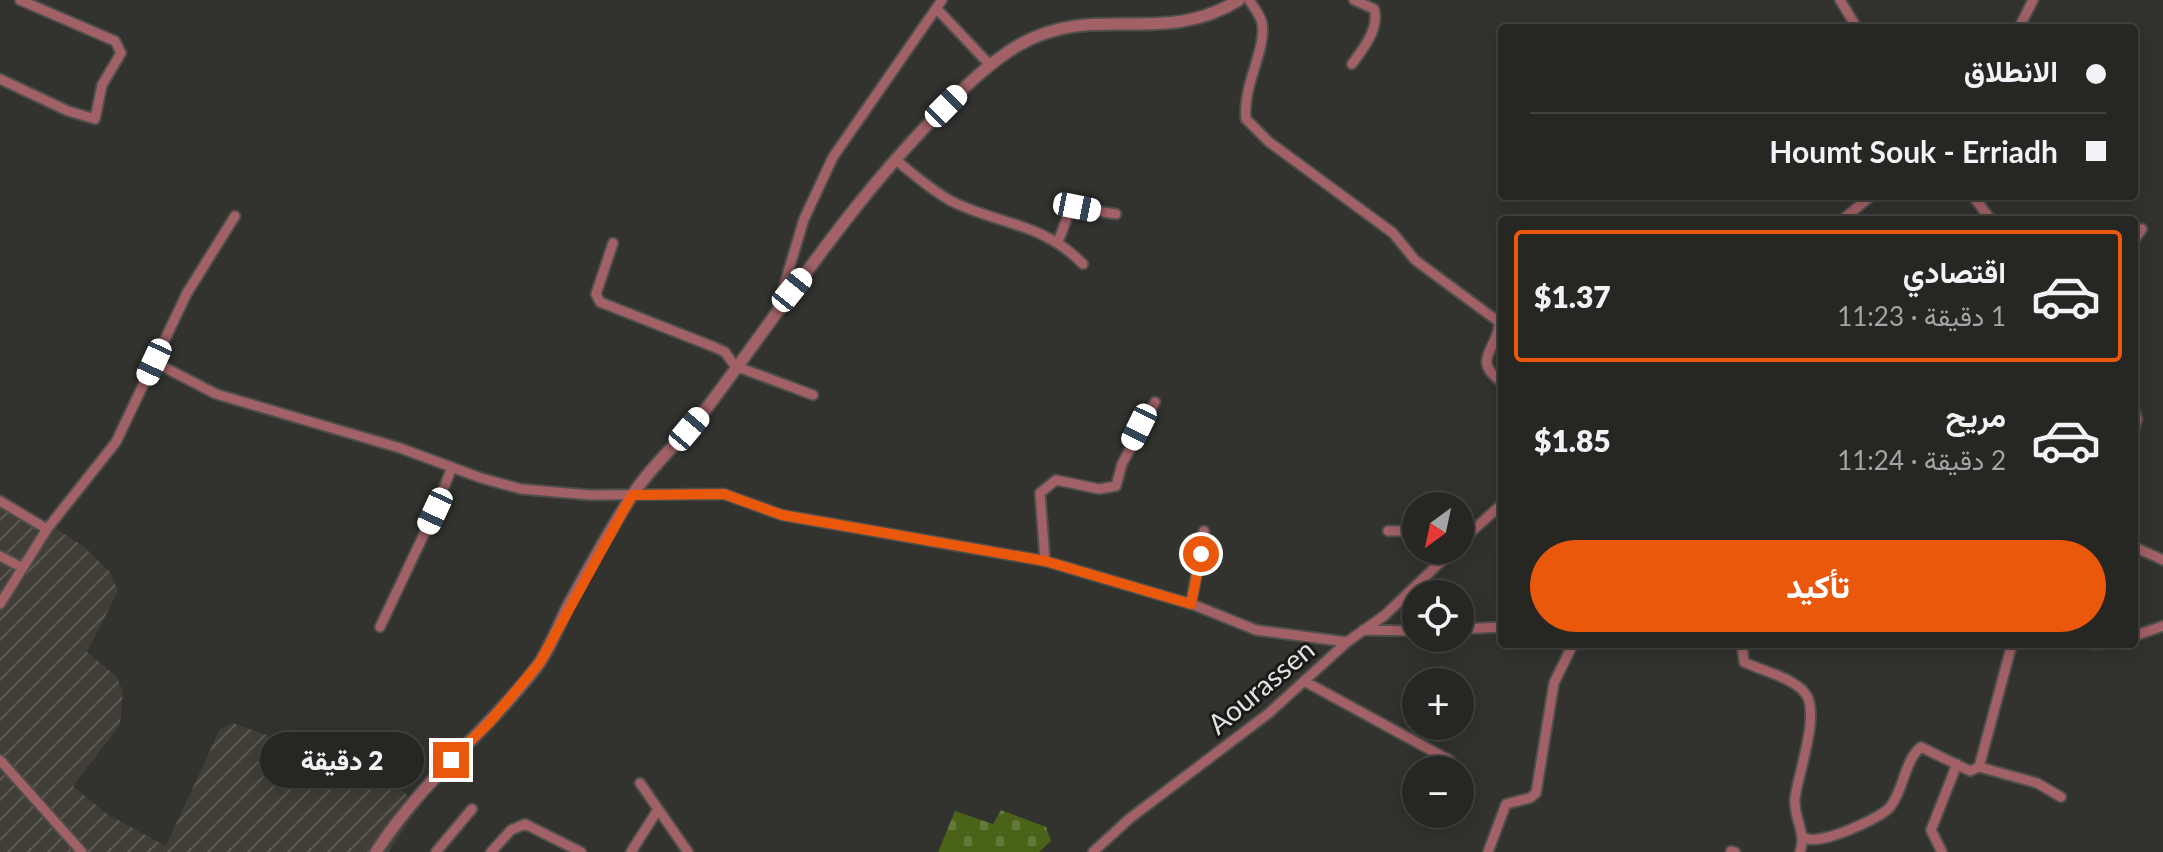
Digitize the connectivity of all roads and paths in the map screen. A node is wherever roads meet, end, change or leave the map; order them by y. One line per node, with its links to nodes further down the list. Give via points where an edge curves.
1 (20, 0): 12 (street, via 115,41 121,53 102,85 95,119)
2 (1239, 0): 11 (street, via 1199,20 1168,25 1092,23 1059,28)
3 (1249, 0): 24 (street, via 1262,23 1244,96 1246,119 1269,142 1393,233 1415,260)
4 (1354, 0): 10 (street, via 1374,9 1377,17)
5 (1840, 0): 8 (street)
6 (2033, 0): 9 (street)
7 (939, 4): 11 (street); 23 (street, via 833,157 804,219)
8 (1855, 24)
9 (2021, 24)
10 (1352, 64)
11 (990, 65): 13 (street)
12 (0, 79)
13 (896, 160): 20 (street, via 949,200); 23 (street)
14 (1866, 200): 17 (street)
15 (1116, 214): 20 (street, via 1071,207)
16 (235, 216): 26 (street, via 194,280)
17 (1847, 216)
18 (2142, 229): 19 (street)
19 (2138, 234)
20 (1058, 242): 22 (street)
21 (613, 243): 27 (street, via 597,299 725,352)
22 (1083, 264)
23 (777, 309): 27 (street)
24 (1498, 321)
25 (1498, 325): 28 (street, via 1486,361)
26 (154, 362): 31 (street, via 216,394); 35 (street, via 116,442)
27 (735, 366): 29 (street); 32 (street, via 709,405)
28 (1498, 378)
29 (813, 395)
30 (1155, 402): 43 (street, via 1116,486 1099,489 1056,480 1040,493)
31 (452, 467): 32 (street, via 521,489); 49 (street)
32 (632, 495): 43 (street, via 724,494 782,515); 70 (street, via 540,662 489,723 417,793)
33 (0, 501): 35 (street)
34 (1498, 508): 36 (street)
35 (47, 529): 45 (street)
36 (1474, 529)
37 (1204, 531): 47 (street)
38 (1388, 531): 39 (street)
39 (1402, 531)
40 (2138, 549): 42 (street)
41 (0, 556): 45 (street)
42 (2163, 560)
43 (1045, 561): 47 (street)
44 (1437, 564): 52 (street, Aourassen)
45 (23, 568): 46 (street)
46 (0, 604)
47 (1191, 604): 55 (street, via 1256,630)
48 (2163, 626): 54 (street)
49 (380, 627)
50 (1498, 627): 51 (street)
51 (1474, 628)
52 (1363, 630): 53 (street); 55 (street, Aourassen)
53 (1402, 631)
54 (2138, 635)
55 (1347, 642): 59 (street, Aourassen)
56 (1571, 648): 77 (street, via 1554,683 1536,793 1506,804)
57 (1742, 648): 68 (street, via 1744,662 1798,688 1809,702 1795,801)
58 (2011, 648): 63 (street)
59 (1304, 681): 60 (street); 76 (street, Aourassen)
60 (1442, 756)
61 (0, 760): 69 (street)
62 (1957, 764): 63 (street, via 1970,771); 68 (street, via 1921,747 1887,810 1833,837); 79 (street, via 1931,830)
63 (1979, 767): 65 (street, via 2037,783)
64 (640, 783): 67 (street)
65 (2061, 797)
66 (472, 809): 71 (street)
67 (657, 811): 74 (street); 75 (street)
68 (1805, 838): 78 (street)
69 (82, 852)
70 (376, 852)
71 (436, 852)
72 (491, 852): 73 (street, via 511,830 525,824)
73 (581, 852)
74 (631, 852)
75 (688, 852)
76 (1093, 852)
77 (1488, 852)
78 (1800, 852)
79 (1942, 852)

